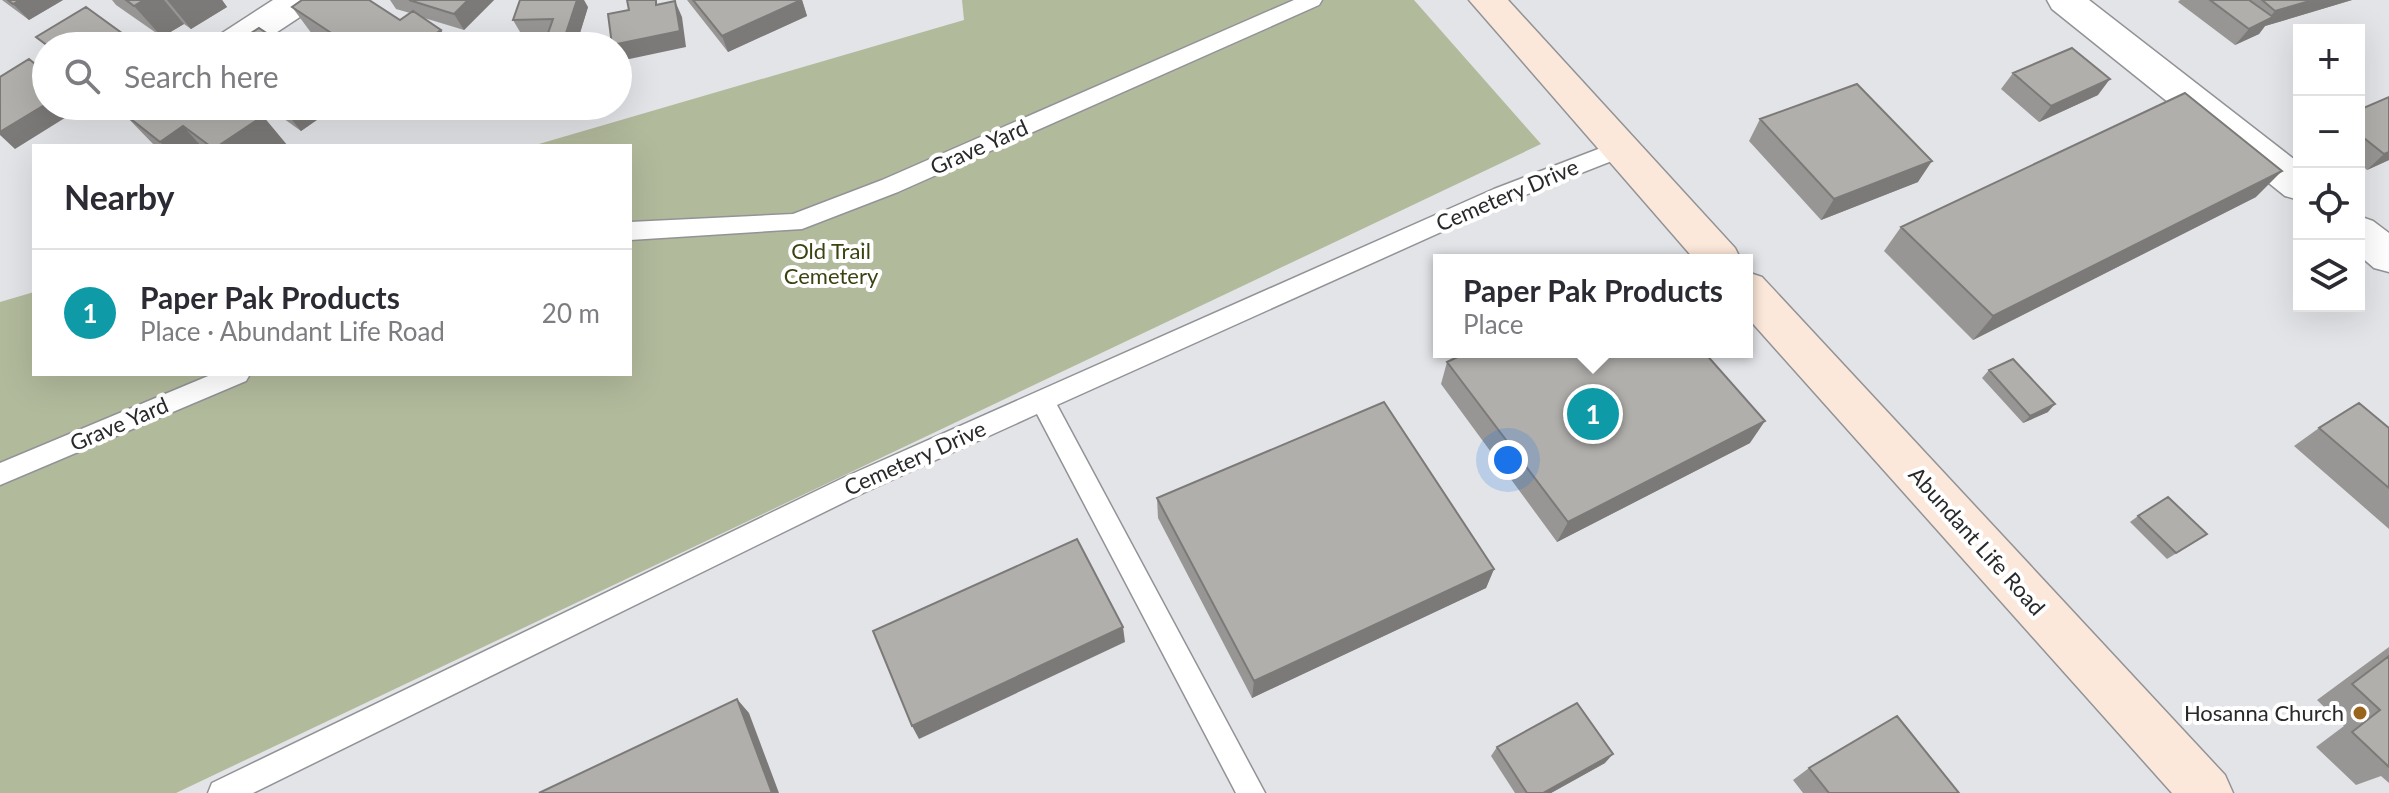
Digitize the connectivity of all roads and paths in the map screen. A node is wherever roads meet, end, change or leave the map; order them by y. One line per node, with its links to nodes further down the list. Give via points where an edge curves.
1 (299, 0): 5 (street)
2 (1312, 0): 8 (lane, Grave Yard, via 794,223)
3 (1487, 0): 6 (street)
4 (2065, 0): 7 (street)
5 (250, 32)
6 (1619, 149): 10 (street); 14 (lane, Cemetery Drive, via 1502,195)
7 (2293, 180)
8 (632, 231)
9 (2365, 237): 11 (street)
10 (1715, 254)
11 (2389, 256)
12 (1753, 296): 18 (street, Abundant Life Road)
13 (233, 376): 15 (lane, Grave Yard)
14 (1042, 401): 16 (lane, Cemetery Drive, via 854,485); 17 (lane)
15 (0, 474)
16 (222, 793)
17 (1251, 793)
18 (2207, 793)

